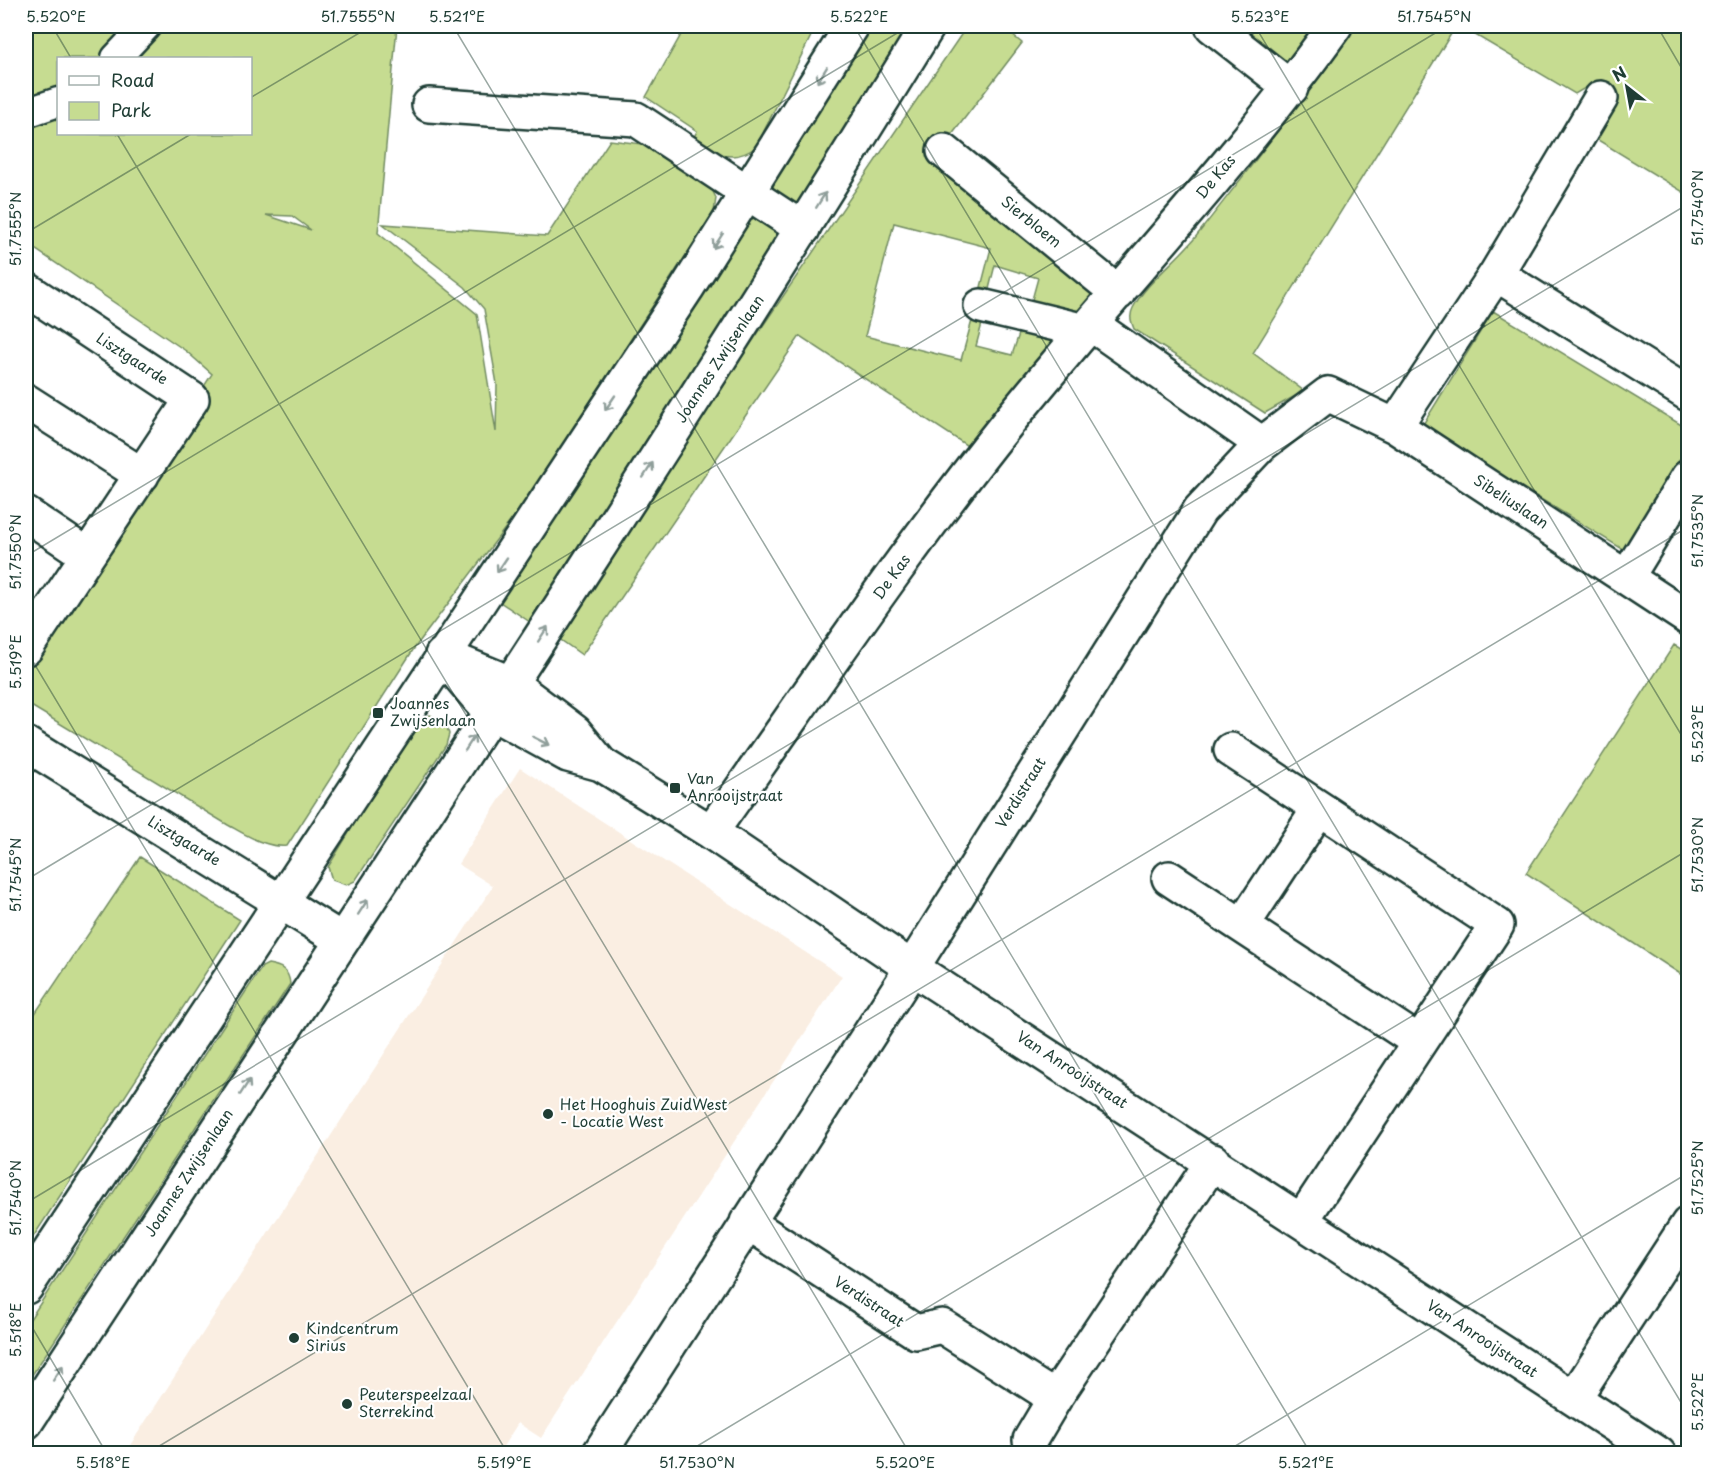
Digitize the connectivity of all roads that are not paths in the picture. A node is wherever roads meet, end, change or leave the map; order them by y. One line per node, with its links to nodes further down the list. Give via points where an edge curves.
1 (147, 26): 6 (street)
2 (852, 26): 13 (street, one-way to 13)
3 (928, 26): 14 (street, Joannes Zwijsenlaan, one-way to 3)
4 (1212, 26): 7 (street)
5 (1335, 26): 7 (street, De Kas)
6 (117, 57)
7 (1291, 88): 17 (street, De Kas)
8 (1601, 98): 15 (street)
9 (57, 102): 11 (street)
10 (429, 105): 13 (street, via 636,119)
11 (26, 114)
12 (944, 151): 17 (street, Sierbloem)
13 (748, 194): 14 (street); 32 (street, one-way to 32)
14 (803, 229): 33 (street, Joannes Zwijsenlaan, one-way to 14)
15 (1496, 274): 21 (street); 23 (street)
16 (26, 290): 25 (street, Lisztgaarde, via 192,399)
17 (1118, 293): 19 (street, De Kas)
18 (981, 306): 19 (street)
19 (1088, 327): 24 (street); 39 (street, De Kas, via 915,546)
20 (1328, 394): 23 (street, Sibeliuslaan); 24 (street, Verdistraat)
21 (1689, 394)
22 (26, 400): 25 (street)
23 (1395, 426): 29 (street, Sibeliuslaan)
24 (1262, 444): 44 (street, Verdistraat, via 1200,510)
25 (142, 475): 28 (street, Lisztgaarde)
26 (1689, 477): 29 (street)
27 (26, 514): 28 (street)
28 (87, 555): 31 (street, Lisztgaarde)
29 (1627, 577): 30 (street, Sibeliuslaan)
30 (1689, 618)
31 (29, 634)
32 (442, 655): 33 (street, Van Anrooijstraat); 34 (street, Van Anrooijstraat); 41 (street)
33 (510, 683): 34 (street, Joannes Zwijsenlaan); 37 (street, Van Anrooijstraat, via 575,732)
34 (490, 712): 37 (street, Van Anrooijstraat, one-way to 37, via 568,755); 43 (street, Joannes Zwijsenlaan, one-way to 34)
35 (26, 744): 41 (street, Lisztgaarde)
36 (1232, 750): 38 (street)
37 (601, 764): 39 (street, Van Anrooijstraat)
38 (1319, 809): 42 (street); 45 (street, via 1497,925)
39 (711, 832): 44 (street, Van Anrooijstraat)
40 (1169, 878): 42 (street)
41 (281, 901): 43 (street, Lisztgaarde); 50 (street)
42 (1242, 926): 45 (street)
43 (342, 939): 53 (street, Joannes Zwijsenlaan, one-way to 43)
44 (912, 968): 46 (street, Van Anrooijstraat); 48 (street, Verdistraat)
45 (1419, 1042): 47 (street)
46 (1213, 1161): 47 (street, Van Anrooijstraat); 51 (street)
47 (1302, 1220): 52 (street, Van Anrooijstraat)
48 (747, 1222): 51 (street, Verdistraat, via 916,1332 942,1326); 55 (street, Verdistraat)
49 (1689, 1224): 52 (street)
50 (26, 1287)
51 (1055, 1398): 54 (street)
52 (1574, 1398): 56 (street, Van Anrooijstraat)
53 (26, 1422)
54 (1030, 1440)
55 (599, 1454)
56 (1659, 1454)

